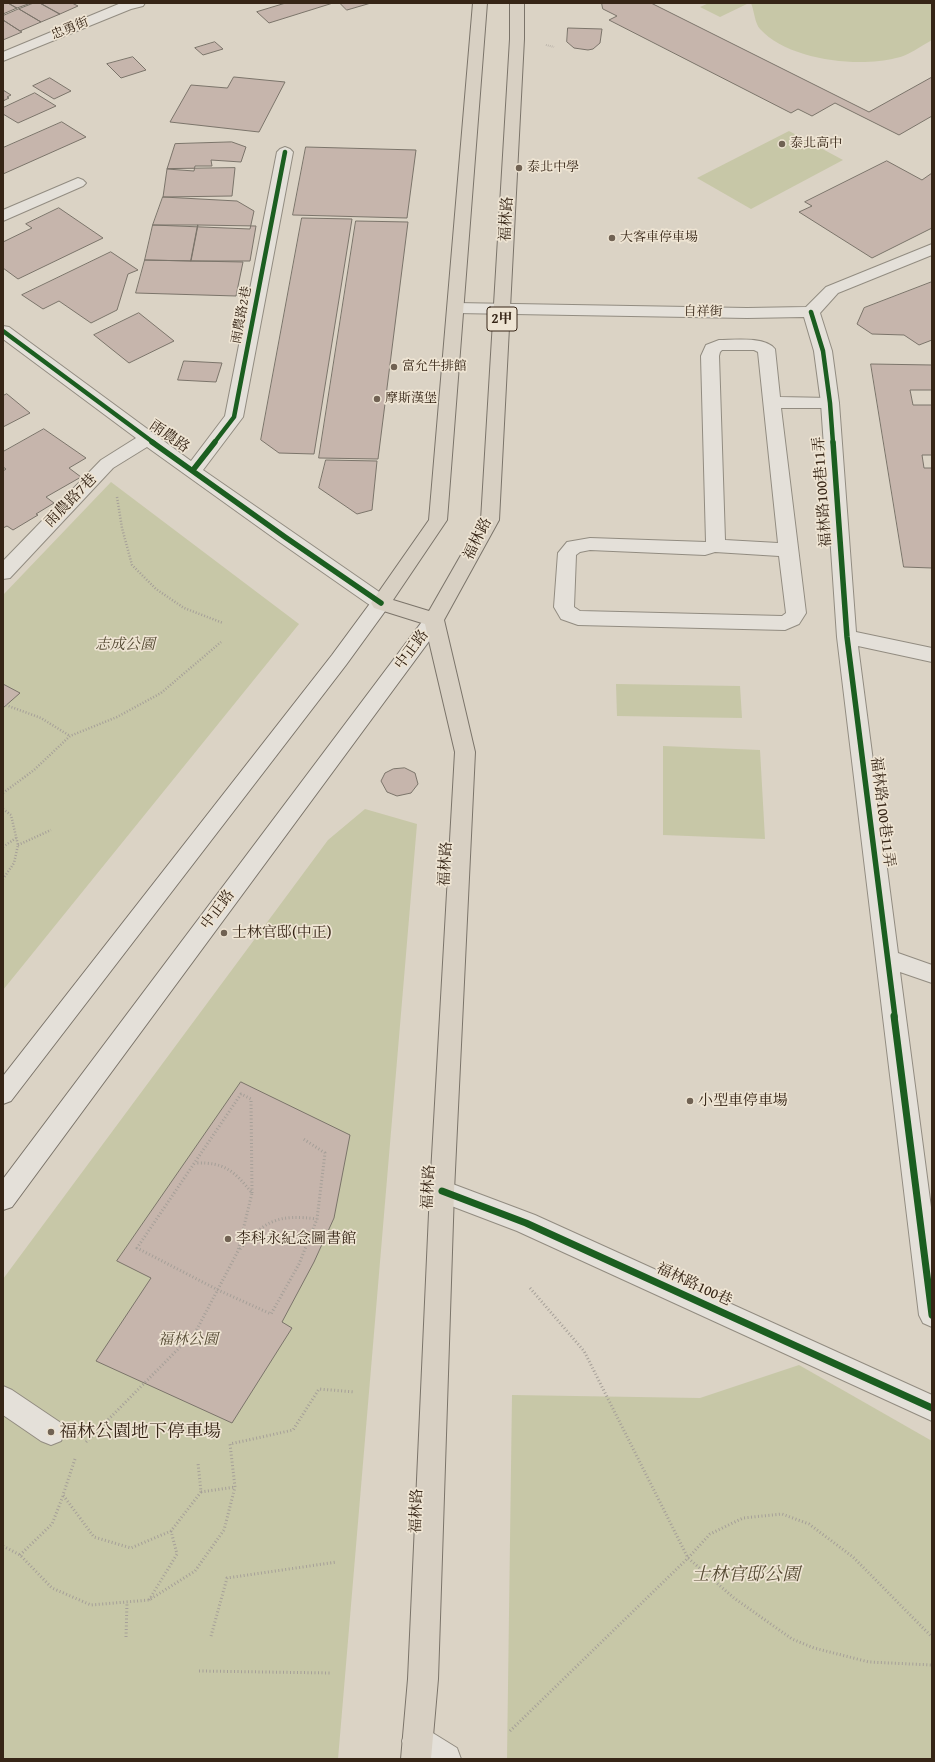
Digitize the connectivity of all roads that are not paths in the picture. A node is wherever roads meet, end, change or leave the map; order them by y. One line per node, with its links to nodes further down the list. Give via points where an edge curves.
1 (480, 3): 9 (main road)
2 (518, 3): 10 (main road, 福林路 / 2甲)
3 (129, 4): 4 (street, 忠勇街)
4 (3, 57)
5 (286, 152): 16 (street, 雨農路2巷, via 234,417)
6 (78, 183): 7 (street)
7 (3, 216)
8 (932, 249): 11 (street, via 832,290)
9 (456, 308): 10 (street, 自祥街); 21 (main road, via 438,520)
10 (503, 309): 11 (street, 自祥街); 22 (main road, 福林路 / 2甲, via 490,520)
11 (811, 312): 14 (street, 福林路100巷11弄, via 823,351)
12 (3, 332): 15 (street, 雨農路)
13 (771, 402): 14 (street); 17 (street, via 766,349 756,345 720,345 712,349 710,356 716,539); 18 (street)
14 (830, 403): 23 (street, 福林路100巷11弄)
15 (147, 439): 16 (street, 雨農路); 19 (street, 雨農路7巷, via 107,464)
16 (194, 470): 21 (street, 雨農路, via 316,560)
17 (714, 546): 18 (street); 18 (street, via 705,549 590,544 574,546 567,553 564,606 568,614 578,618 785,623 796,613)
18 (788, 550)
19 (10, 556): 20 (street, 雨農路7巷)
20 (3, 573)
21 (381, 603): 22 (main road, 雨農路); 27 (street)
22 (434, 620): 28 (main road, 福林路, via 465,752); 29 (street, 中正路)
23 (848, 637): 24 (street); 25 (street, 福林路100巷11弄)
24 (932, 656)
25 (887, 958): 26 (street); 30 (street, 福林路100巷11弄)
26 (932, 974)
27 (3, 1094)
28 (442, 1191): 32 (street, 福林路100巷, via 526,1223); 34 (main road, 福林路, via 423,1679)
29 (3, 1199)
30 (932, 1315)
31 (3, 1399): 33 (street)
32 (932, 1408)
33 (51, 1432)
34 (416, 1750): 35 (street)
35 (446, 1759)

